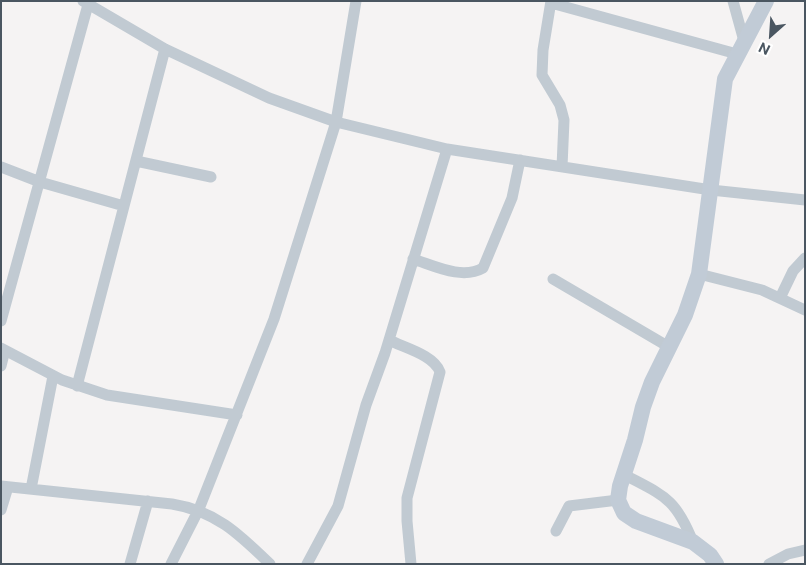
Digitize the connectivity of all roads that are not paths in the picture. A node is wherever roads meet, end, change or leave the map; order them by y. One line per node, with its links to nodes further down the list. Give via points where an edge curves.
1 (356, 1): 8 (street)
2 (733, 1): 6 (street)
3 (766, 1): 6 (street)
4 (86, 2): 7 (street); 15 (street)
5 (551, 2): 6 (street); 13 (street, via 542,75 560,105 564,120)
6 (741, 48): 16 (street, via 725,79)
7 (165, 49): 8 (street, via 269,98); 11 (street)
8 (336, 122): 9 (street); 32 (street, via 274,319)
9 (447, 149): 10 (street); 20 (street)
10 (520, 160): 13 (street); 20 (street, via 512,198 483,268 464,274)
11 (136, 161): 14 (street); 18 (street)
12 (1, 167): 15 (street)
13 (562, 167): 16 (street)
14 (211, 177)
15 (40, 182): 18 (street); 25 (street)
16 (710, 190): 17 (street); 21 (street)
17 (805, 200)
18 (124, 206): 31 (street)
19 (805, 258): 23 (street, via 793,271)
20 (413, 259): 26 (street)
21 (699, 274): 23 (street, via 762,290); 27 (street, via 685,315)
22 (553, 279): 27 (street)
23 (780, 298): 24 (street)
24 (805, 310)
25 (1, 321)
26 (389, 340): 46 (street, via 366,405 338,506); 47 (street, via 438,365 440,372 407,498)
27 (669, 347): 33 (street, via 643,407)
28 (3, 349): 29 (street); 30 (street)
29 (1, 366)
30 (53, 376): 31 (street); 35 (street)
31 (77, 386): 32 (street, via 107,395)
32 (237, 415): 39 (street)
33 (624, 474): 36 (street); 41 (street, via 670,500)
34 (4, 487): 35 (street); 38 (street)
35 (30, 489): 37 (street)
36 (618, 500): 40 (street, via 569,506); 41 (street, via 624,514 636,521)
37 (148, 501): 39 (street); 43 (street)
38 (1, 510)
39 (199, 510): 44 (street); 45 (street, via 229,526)
40 (556, 531)
41 (693, 542): 48 (street)
42 (805, 550): 49 (street)
43 (130, 564)
44 (171, 564)
45 (270, 564)
46 (307, 564)
47 (411, 564)
48 (716, 564)
49 (769, 564)

